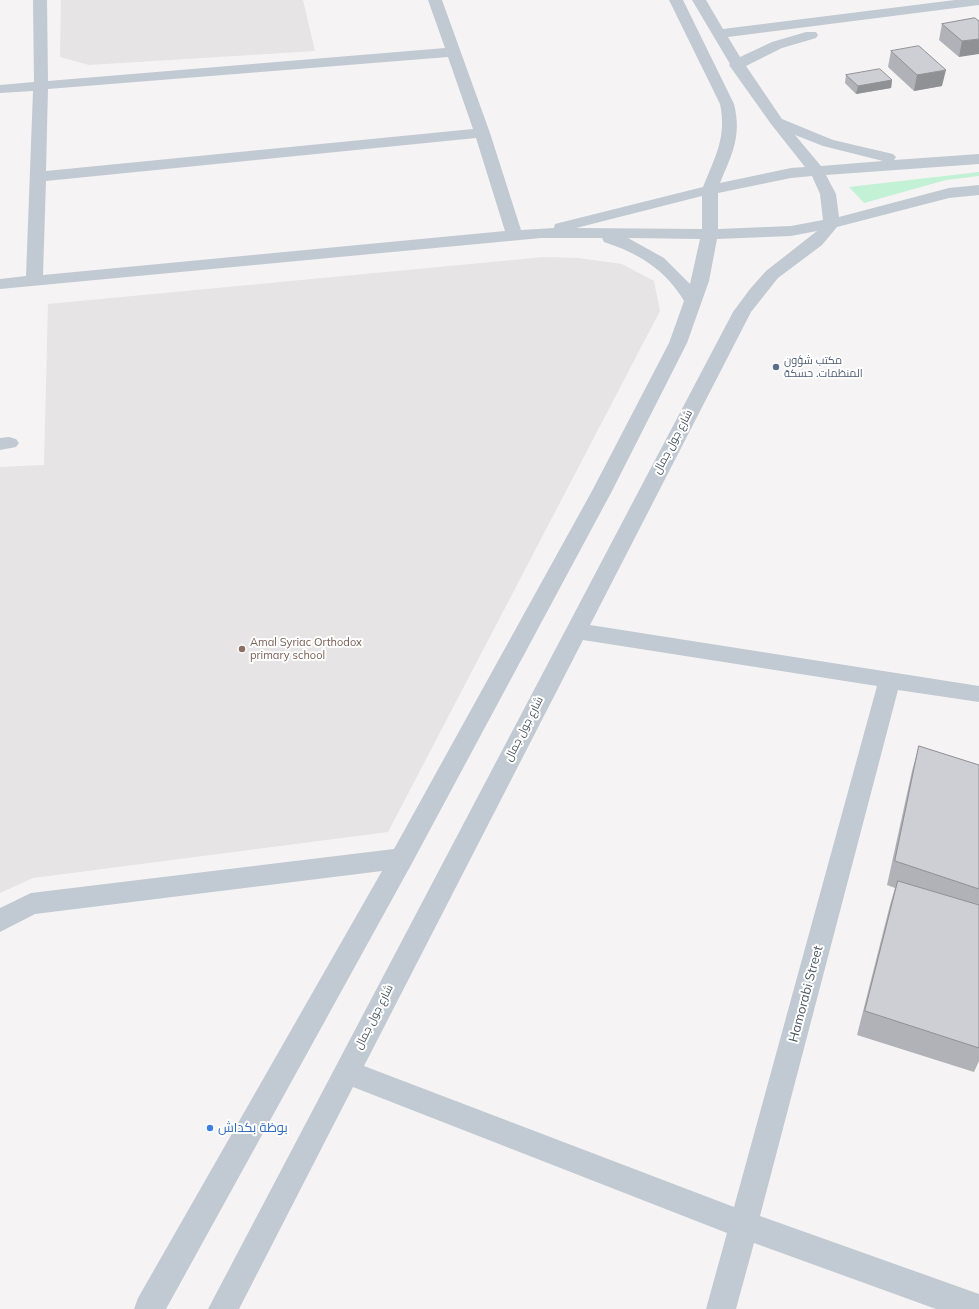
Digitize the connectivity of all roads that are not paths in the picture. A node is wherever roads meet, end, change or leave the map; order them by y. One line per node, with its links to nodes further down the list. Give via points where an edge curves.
1 (40, 0): 10 (street)
2 (435, 0): 8 (street)
3 (676, 0): 18 (street, via 729,111 728,145)
4 (699, 0): 7 (street)
5 (979, 1): 7 (street)
6 (979, 12): 9 (street, via 806,35 777,44)
7 (719, 34): 9 (street)
8 (453, 52): 10 (street); 13 (street)
9 (736, 65): 12 (street)
10 (41, 86): 11 (street); 17 (street)
11 (0, 89)
12 (776, 122): 15 (street, via 853,150); 16 (street)
13 (482, 133): 17 (street); 24 (street)
14 (979, 159): 15 (street)
15 (931, 162): 16 (street)
16 (817, 171): 18 (street); 20 (street, via 826,188)
17 (37, 177): 25 (street)
18 (710, 189): 21 (street); 22 (street, via 637,206)
19 (979, 190): 20 (street, via 949,193)
20 (830, 224): 21 (street, via 771,233); 28 (street, شارع جول جمال, via 818,238 768,278 742,312)
21 (710, 233): 23 (street); 27 (street)
22 (541, 234): 23 (street); 24 (street)
23 (595, 234): 27 (street, via 633,247 665,265 686,288)
24 (515, 236): 25 (street)
25 (34, 281): 26 (street)
26 (0, 284)
27 (693, 301): 31 (street, via 678,342 602,491)
28 (575, 631): 29 (street); 33 (street, شارع جول جمال)
29 (890, 679): 30 (street); 34 (street, Hamorabi Street)
30 (979, 694)
31 (402, 858): 32 (street, via 31,904); 35 (street)
32 (0, 921)
33 (346, 1072): 34 (street); 36 (street, شارع جول جمال)
34 (744, 1225): 37 (street, Hamorabi Street); 38 (street)
35 (149, 1309)
36 (223, 1309)
37 (721, 1309)
38 (978, 1309)

